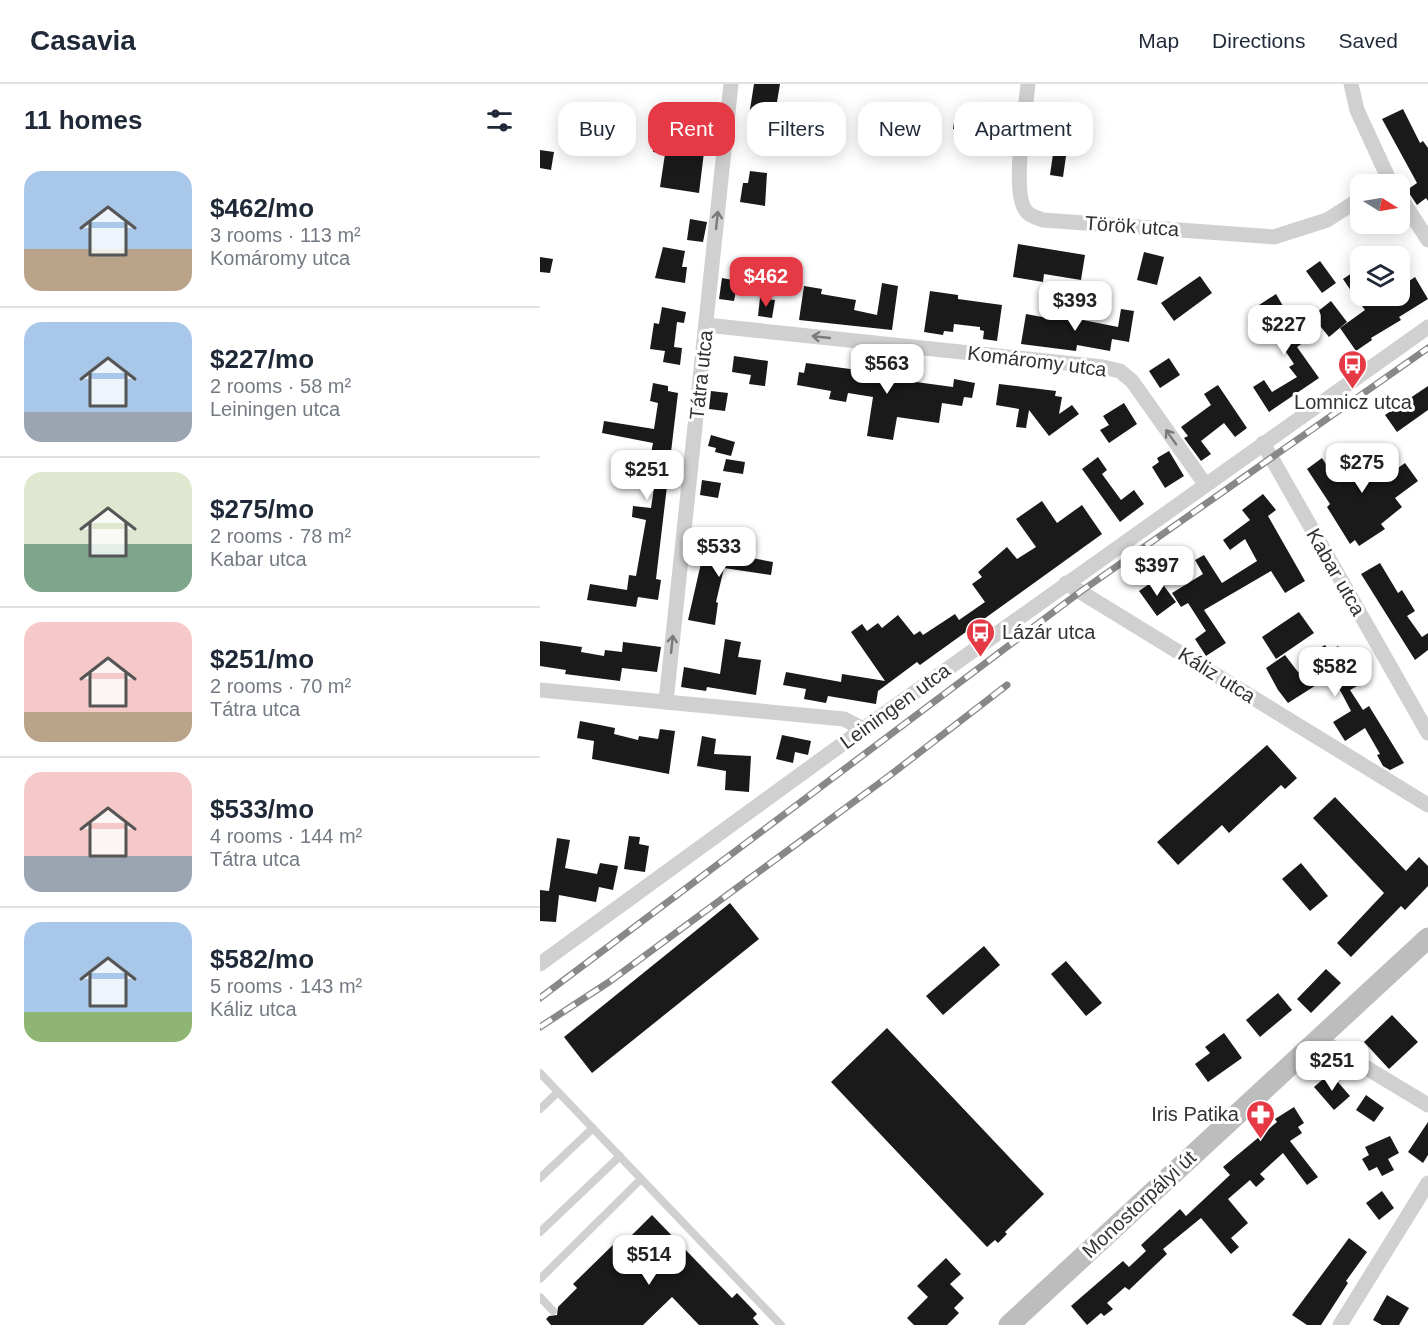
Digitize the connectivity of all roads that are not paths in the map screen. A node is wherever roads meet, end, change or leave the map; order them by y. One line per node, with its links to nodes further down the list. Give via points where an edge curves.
1 (730, 84): 8 (street, Tátra utca, one-way to 1)
2 (1028, 84): 5 (street, Török utca, via 1019,184 1021,203 1027,213 1043,220 1274,237 1327,220)
3 (1351, 84): 4 (street)
4 (1384, 174)
5 (1350, 205)
6 (1410, 212): 7 (street)
7 (1428, 240)
8 (706, 325): 11 (street, Komáromy utca, one-way to 8, via 1132,381 1120,371); 14 (street, Tátra utca, one-way to 8)
9 (1428, 327): 10 (street, Leiningen utca)
10 (1263, 443): 11 (street, Leiningen utca); 16 (street, Kabar utca)
11 (1205, 484): 12 (street, Leiningen utca)
12 (1066, 583): 15 (street, Leiningen utca); 17 (street, Káliz utca)
13 (540, 690): 14 (street)
14 (666, 702): 15 (street, via 844,719)
15 (863, 729): 19 (street, Leiningen utca)
16 (1428, 733)
17 (1428, 805)
18 (1428, 938): 20 (street, Monostorpályi út)
19 (543, 957)
20 (1317, 1038): 23 (street); 35 (street, Monostorpályi út)
21 (540, 1073): 22 (lane)
22 (558, 1092): 24 (lane); 25 (lane)
23 (1428, 1105)
24 (540, 1109)
25 (593, 1128): 26 (lane); 27 (lane)
26 (620, 1156): 28 (lane); 30 (lane)
27 (540, 1178)
28 (641, 1179): 31 (lane); 34 (lane)
29 (1428, 1183): 36 (street)
30 (540, 1233)
31 (540, 1279)
32 (540, 1297): 33 (lane)
33 (554, 1311)
34 (781, 1325)
35 (1009, 1325)
36 (1340, 1325)

